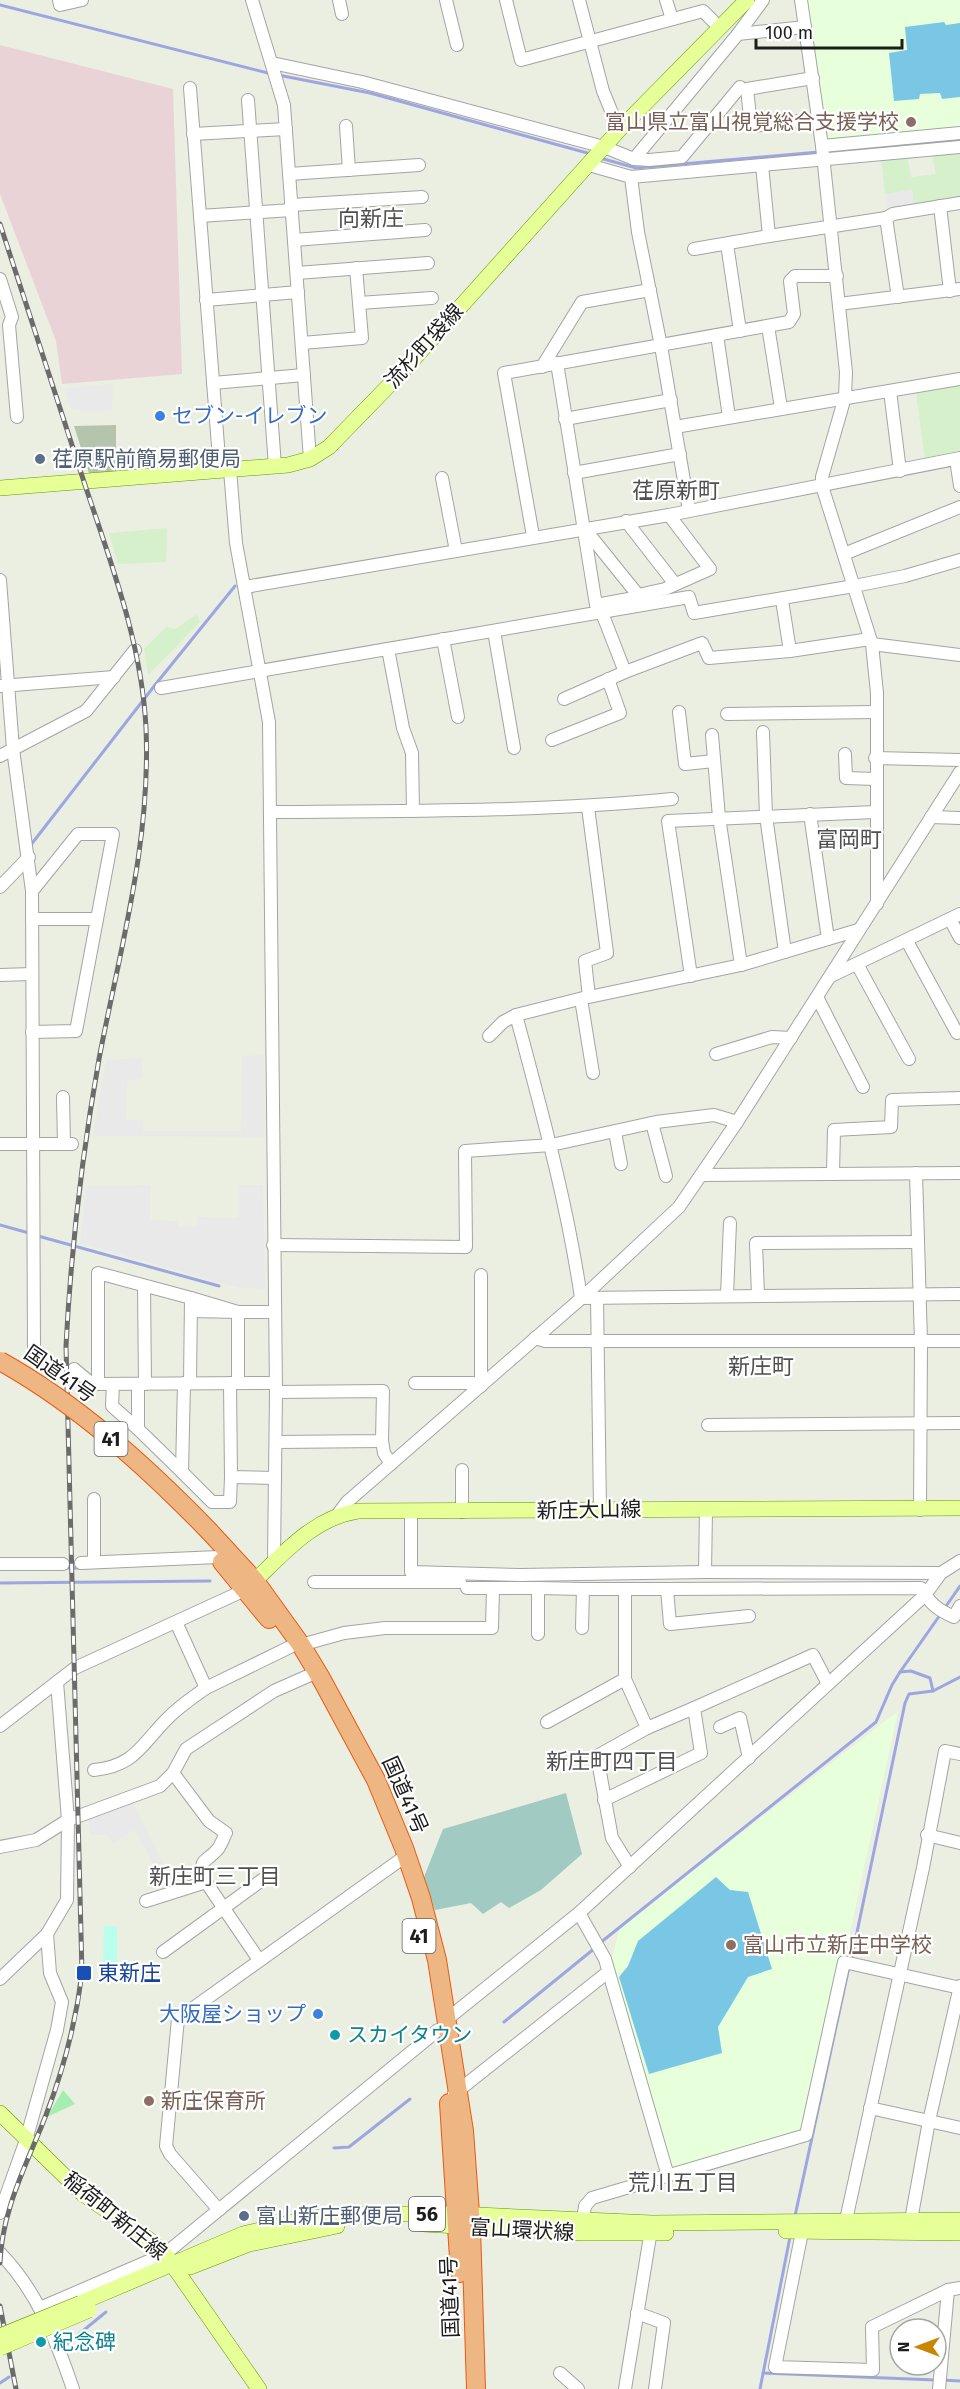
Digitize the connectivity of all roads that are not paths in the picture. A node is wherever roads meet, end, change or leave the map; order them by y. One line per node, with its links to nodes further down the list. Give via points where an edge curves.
1 (58, 0): 2 (street, via 60,6)
2 (82, 0)
3 (252, 0): 19 (street)
4 (339, 0): 12 (street)
5 (446, 0): 18 (street)
6 (506, 0): 17 (street, via 521,60)
7 (579, 0): 17 (street)
8 (666, 0): 13 (street)
9 (747, 0): 14 (main road, 流杉町袋線)
10 (763, 0): 16 (street)
11 (801, 0): 15 (street)
12 (342, 14)
13 (672, 19): 14 (street, via 703,11); 17 (street)
14 (718, 26): 28 (main road, 流杉町袋線)
15 (805, 27): 16 (street); 20 (street)
16 (738, 34): 34 (street)
17 (589, 42): 28 (street)
18 (457, 45)
19 (272, 63): 26 (street, via 284,105); 33 (street, via 362,82)
20 (813, 78): 24 (street); 24 (street, via 747,89 751,126)
21 (740, 87): 34 (street, via 682,157)
22 (190, 88): 30 (street)
23 (248, 100): 27 (street)
24 (819, 119): 31 (street)
25 (346, 126): 39 (street)
26 (286, 129): 27 (street); 40 (street)
27 (251, 130): 30 (street); 46 (street)
28 (619, 130): 33 (main road, 流杉町袋線)
29 (960, 133): 31 (street)
30 (193, 134): 47 (street)
31 (822, 146): 35 (street)
32 (960, 147): 35 (street)
33 (603, 149): 34 (street); 37 (main road, 流杉町袋線)
34 (634, 159)
35 (823, 160): 38 (street); 49 (street)
36 (419, 165): 39 (street)
37 (590, 165): 41 (street); 91 (main road, 流杉町袋線, via 402,372 328,447)
38 (762, 165): 41 (street); 51 (street)
39 (349, 170): 40 (street)
40 (289, 174): 45 (street)
41 (631, 177): 61 (street)
42 (422, 196): 45 (street)
43 (960, 203): 44 (street)
44 (940, 206): 48 (street, via 893,213); 60 (street)
45 (291, 207): 46 (street); 52 (street)
46 (257, 212): 47 (street); 63 (street)
47 (200, 216): 66 (street)
48 (886, 218): 49 (street); 64 (street)
49 (832, 228): 51 (street); 58 (street)
50 (425, 230): 52 (street)
51 (769, 236): 53 (street)
52 (294, 240): 57 (street)
53 (727, 244): 54 (street); 71 (street)
54 (694, 249)
55 (428, 263): 56 (street)
56 (356, 268): 57 (street); 67 (street)
57 (297, 273): 62 (street)
58 (837, 276): 68 (street); 70 (street, via 795,276 790,281 794,314 789,322)
59 (0, 279): 69 (street, via 12,316)
60 (955, 290): 64 (street)
61 (650, 291): 74 (street); 76 (street, via 582,302)
62 (298, 292): 63 (street); 73 (street)
63 (264, 295): 66 (street); 78 (street)
64 (898, 297): 68 (street)
65 (432, 298): 67 (street)
66 (206, 300): 80 (street)
67 (359, 303): 73 (street, via 362,338)
68 (839, 304): 82 (street)
69 (5, 326): 85 (street)
70 (768, 326): 71 (street); 84 (street)
71 (740, 331): 72 (street)
72 (717, 335): 74 (street); 86 (street)
73 (302, 343): 77 (street)
74 (661, 346): 75 (street); 83 (street)
75 (557, 363): 76 (street); 87 (street)
76 (542, 367): 105 (street, via 504,373)
77 (304, 375): 78 (street); 91 (street)
78 (270, 378): 80 (street); 92 (street)
79 (960, 379): 81 (street)
80 (213, 383): 93 (street)
81 (890, 391): 82 (street); 94 (street)
82 (845, 397): 84 (street); 97 (street)
83 (671, 400): 87 (street); 88 (street)
84 (781, 408): 86 (street)
85 (16, 417)
86 (729, 417): 88 (street)
87 (565, 418): 95 (street)
88 (675, 427): 89 (street)
89 (680, 454): 95 (street); 101 (street)
90 (958, 458): 94 (street); 98 (street)
91 (310, 459): 92 (main road, 流杉町袋線)
92 (275, 466): 93 (main road, 流杉町袋線)
93 (225, 471): 99 (main road, 流杉町袋線); 112 (street)
94 (900, 471): 97 (street)
95 (574, 473): 104 (street)
96 (442, 478): 106 (street)
97 (822, 486): 101 (street); 107 (street)
98 (960, 486)
99 (0, 488)
100 (960, 507): 107 (street)
101 (689, 510): 102 (street)
102 (669, 514): 103 (street); 110 (street, via 710,569)
103 (626, 521): 104 (street); 110 (street)
104 (583, 527): 105 (street); 113 (street); 115 (street)
105 (533, 536): 106 (street)
106 (456, 551): 112 (street)
107 (844, 554): 111 (street)
108 (960, 560): 111 (street)
109 (0, 580): 127 (street)
110 (675, 584): 113 (street)
111 (854, 586): 114 (street); 118 (street)
112 (245, 587): 123 (street)
113 (638, 595): 115 (street)
114 (782, 600): 115 (street, via 694,613 689,597); 121 (street)
115 (599, 610): 116 (street); 124 (street)
116 (494, 631): 117 (street); 138 (street)
117 (443, 639): 119 (street); 133 (street)
118 (871, 641): 121 (street); 122 (street); 131 (street)
119 (388, 649): 123 (street); 149 (street, via 412,753)
120 (135, 650): 125 (street)
121 (790, 651): 124 (street, via 709,658 702,644)
122 (960, 655)
123 (261, 670): 128 (street); 150 (street, via 269,722)
124 (625, 672): 126 (street)
125 (114, 677): 127 (street); 139 (street, via 86,711)
126 (608, 680): 129 (street); 137 (street, via 620,713)
127 (4, 686): 134 (street)
128 (161, 688)
129 (564, 699)
130 (679, 712): 144 (street, via 685,764)
131 (876, 712): 132 (street); 142 (street)
132 (727, 714)
133 (458, 717)
134 (6, 729): 139 (street)
135 (764, 732): 153 (street)
136 (712, 735): 144 (street)
137 (552, 740)
138 (514, 748)
139 (13, 749): 141 (street); 157 (street)
140 (845, 754): 146 (street, via 846,778)
141 (0, 756)
142 (875, 758): 143 (street); 146 (street)
143 (960, 760)
144 (714, 761): 154 (street)
145 (960, 772): 155 (street)
146 (875, 778): 151 (street)
147 (672, 799): 148 (street)
148 (588, 807): 149 (street); 176 (street, via 607,953 585,961)
149 (413, 811): 150 (street)
150 (271, 812): 202 (street)
151 (875, 812): 152 (street); 160 (street)
152 (810, 814): 153 (street); 166 (street)
153 (766, 816): 154 (street); 168 (street)
154 (718, 817): 170 (street); 173 (street, via 668,821)
155 (931, 817): 156 (street); 160 (street)
156 (960, 818)
157 (29, 856): 158 (street); 159 (street)
158 (0, 887)
159 (32, 891): 162 (street); 163 (street, via 78,834 113,834)
160 (877, 904): 164 (street)
161 (955, 916): 165 (street); 167 (street)
162 (32, 919): 163 (street); 171 (street)
163 (97, 919): 178 (street, via 76,1031)
164 (858, 930): 166 (street); 174 (street)
165 (960, 938)
166 (828, 939): 168 (street)
167 (907, 941): 169 (street); 179 (street)
168 (785, 952): 170 (street)
169 (857, 964): 174 (street); 183 (street)
170 (741, 965): 173 (street)
171 (32, 974): 172 (street); 178 (street)
172 (0, 975)
173 (691, 976): 176 (street)
174 (830, 976): 175 (street)
175 (817, 997): 181 (street); 185 (street)
176 (585, 998): 177 (street); 184 (street)
177 (516, 1015): 180 (street); 193 (street)
178 (32, 1032): 192 (street)
179 (957, 1033)
180 (489, 1036)
181 (791, 1038): 182 (street, via 772,1037); 188 (street)
182 (716, 1053)
183 (909, 1059)
184 (593, 1073)
185 (863, 1087)
186 (63, 1097): 192 (street, via 68,1144)
187 (960, 1098): 197 (street, via 892,1100 891,1127 834,1130)
188 (737, 1122): 189 (street, via 714,1115); 198 (street)
189 (652, 1123): 190 (street); 199 (street)
190 (615, 1132): 193 (street); 194 (street)
191 (0, 1144): 192 (street)
192 (32, 1144): 218 (street)
193 (551, 1145): 202 (street, via 465,1151 466,1246); 209 (street, via 574,1245)
194 (621, 1164)
195 (916, 1173): 196 (street); 197 (street); 201 (street)
196 (960, 1173)
197 (833, 1174): 198 (street)
198 (702, 1175): 209 (street, via 679,1207)
199 (666, 1176)
200 (730, 1223): 207 (street)
201 (918, 1242): 205 (street); 208 (street, via 756,1243)
202 (273, 1245): 213 (street)
203 (481, 1275): 228 (street)
204 (144, 1286): 211 (street); 225 (street, via 98,1273); 227 (street)
205 (920, 1294): 206 (street); 208 (street); 217 (street)
206 (960, 1294)
207 (727, 1295): 208 (street); 210 (street)
208 (758, 1295)
209 (581, 1298): 210 (street); 214 (street)
210 (597, 1298): 215 (street)
211 (191, 1305): 212 (street); 222 (street)
212 (238, 1312): 213 (street); 223 (street)
213 (274, 1312): 229 (street)
214 (535, 1338): 215 (street); 228 (street)
215 (597, 1341): 217 (street); 243 (street)
216 (960, 1341): 217 (street)
217 (921, 1342): 230 (street)
218 (34, 1350)
219 (0, 1361): 249 (highway, 国道41号 / 41, bridge, via 117,1444 168,1489)
220 (74, 1369): 225 (street, via 92,1384)
221 (0, 1372): 249 (highway, 国道41号 / 41, via 111,1451)
222 (187, 1383): 223 (street); 227 (street); 238 (street)
223 (234, 1383): 229 (street); 239 (street)
224 (415, 1383): 228 (street)
225 (98, 1384): 226 (street)
226 (113, 1384): 227 (street); 233 (street, via 112,1406)
227 (142, 1384): 233 (street)
228 (481, 1386): 236 (street)
229 (276, 1387): 234 (street, via 383,1391); 235 (street)
230 (921, 1423): 231 (street); 232 (street); 245 (street)
231 (960, 1423)
232 (708, 1425)
233 (138, 1429): 238 (street)
234 (382, 1441): 235 (street); 236 (street)
235 (276, 1442): 240 (street)
236 (391, 1464): 248 (street)
237 (462, 1470): 247 (street)
238 (183, 1472): 239 (street, via 212,1502 230,1502)
239 (231, 1477): 240 (street)
240 (275, 1478): 251 (street)
241 (93, 1499): 253 (street)
242 (960, 1508): 245 (main road, 新庄大山線)
243 (600, 1509): 244 (main road, 新庄大山線); 247 (main road, 新庄大山線)
244 (706, 1510): 245 (main road, 新庄大山線); 258 (street)
245 (920, 1510)
246 (411, 1512): 247 (main road, 新庄大山線); 248 (main road, 新庄大山線); 257 (street)
247 (462, 1512)
248 (338, 1514): 251 (main road)
249 (207, 1536): 250 (highway, 国道41号 / 41); 262 (highway, 国道41号 / 41)
250 (218, 1557): 253 (street); 262 (highway, 国道41号 / 41)
251 (274, 1559): 262 (main road)
252 (960, 1561): 259 (street)
253 (94, 1562): 254 (street)
254 (81, 1563)
255 (0, 1564): 256 (street)
256 (63, 1564)
257 (411, 1572): 258 (street); 261 (street)
258 (705, 1572): 259 (street)
259 (941, 1573): 268 (street)
260 (314, 1582): 261 (street)
261 (400, 1582): 263 (street)
262 (250, 1585): 271 (street); 274 (highway, 国道41号 / 41)
263 (493, 1588): 264 (street); 274 (street, via 492,1628 385,1628 344,1633)
264 (538, 1588): 265 (street); 273 (street)
265 (583, 1589): 266 (street); 272 (street)
266 (625, 1589): 267 (street); 276 (street)
267 (667, 1589): 268 (street, via 921,1588); 270 (street, via 670,1624)
268 (928, 1600): 269 (street, via 954,1617); 278 (street)
269 (960, 1606)
270 (749, 1616)
271 (176, 1622): 277 (street, via 87,1662); 279 (street)
272 (582, 1628)
273 (538, 1634)
274 (295, 1646): 275 (highway, 国道41号 / 41); 279 (street); 294 (highway, 国道41号 / 41, via 376,1780)
275 (308, 1676): 288 (street, via 274,1691 186,1749); 294 (highway, 国道41号 / 41)
276 (625, 1679): 281 (street); 284 (street)
277 (57, 1682): 282 (street); 290 (street)
278 (828, 1684): 280 (street, via 813,1655); 286 (street)
279 (206, 1688): 287 (street, via 168,1718 128,1761)
280 (694, 1708): 284 (street); 289 (street, via 701,1753)
281 (547, 1722)
282 (0, 1725)
283 (720, 1727): 286 (street, via 740,1718)
284 (647, 1728): 289 (street, via 597,1756)
285 (960, 1754): 291 (street, via 945,1750)
286 (749, 1758): 295 (street)
287 (94, 1770)
288 (173, 1773): 290 (street, via 160,1786); 297 (street, via 209,1821 226,1833 217,1850 203,1860)
289 (604, 1800): 295 (street, via 612,1838)
290 (68, 1820): 293 (street, via 36,1840); 301 (street, via 67,1900)
291 (927, 1835): 292 (street); 305 (street)
292 (960, 1843)
293 (0, 1847)
294 (403, 1861): 303 (street, via 353,1899 342,1899); 308 (highway, 国道41号 / 41)
295 (630, 1867): 300 (street)
296 (262, 1880): 299 (street)
297 (206, 1882): 298 (street); 299 (street)
298 (146, 1901)
299 (223, 1909): 302 (street); 303 (street)
300 (579, 1913): 304 (street, via 605,1959); 308 (street)
301 (47, 1934): 306 (street); 314 (street, via 50,1973 62,2001)
302 (163, 1952)
303 (259, 1960): 316 (street, via 178,2019 166,2146)
304 (608, 1972): 309 (street); 315 (street)
305 (898, 1974): 307 (street); 310 (street); 315 (street, via 844,1962 806,2135)
306 (0, 1979)
307 (960, 1987): 312 (street)
308 (442, 2025): 309 (highway, 国道41号 / 41); 316 (street)
309 (453, 2094): 318 (highway, 国道41号 / 41)
310 (870, 2108): 312 (street); 320 (street)
311 (0, 2113): 314 (main road, 稲荷町新庄線)
312 (929, 2121): 313 (street); 321 (street)
313 (960, 2128)
314 (26, 2140): 317 (street); 327 (main road, 稲荷町新庄線, via 84,2193 151,2241)
315 (668, 2176): 319 (street, via 592,2198 585,2206)
316 (219, 2210): 327 (street)
317 (0, 2213)
318 (463, 2220): 319 (main road, 富山環状線 / 56); 324 (main road, 富山環状線 / 56, via 582,2233); 327 (main road, 富山環状線 / 56, via 318,2228); 337 (highway, 国道41号 / 41); 338 (highway, 国道41号 / 41)
319 (583, 2220): 324 (main road, 富山環状線 / 56)
320 (846, 2220): 321 (main road, 富山環状線 / 56); 323 (main road, 富山環状線 / 56)
321 (911, 2220): 322 (main road, 富山環状線 / 56)
322 (960, 2220)
323 (794, 2227): 324 (main road, 富山環状線 / 56); 325 (main road, 富山環状線 / 56); 328 (street, via 775,2367 873,2370 872,2327)
324 (651, 2228): 331 (street)
325 (960, 2233)
326 (0, 2253): 330 (street, via 21,2274)
327 (171, 2263): 329 (main road, 富山環状線 / 56); 330 (street); 336 (main road, 稲荷町新庄線)
328 (954, 2289): 342 (street)
329 (87, 2306): 332 (main road, 富山環状線 / 56, bridge); 333 (main road, 富山環状線 / 56, bridge)
330 (40, 2308): 335 (street)
331 (638, 2313): 340 (street); 341 (street, via 664,2323)
332 (0, 2336)
333 (0, 2348)
334 (560, 2373): 339 (street)
335 (73, 2389)
336 (259, 2389)
337 (465, 2389)
338 (476, 2389)
339 (578, 2389)
340 (625, 2389)
341 (655, 2389)
342 (939, 2389)

